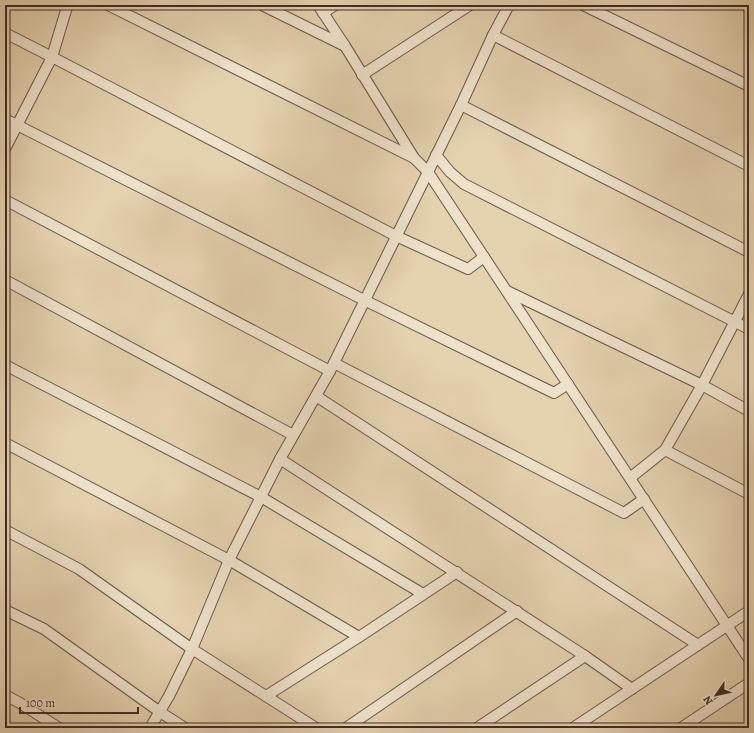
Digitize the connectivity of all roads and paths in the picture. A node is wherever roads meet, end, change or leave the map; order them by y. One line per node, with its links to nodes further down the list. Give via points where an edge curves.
1 (70, 5): 14 (street)
2 (108, 5): 22 (street)
3 (262, 5): 13 (street)
4 (335, 5): 10 (street)
5 (470, 5): 15 (street)
6 (509, 5): 12 (street)
7 (584, 5): 16 (street)
8 (745, 5): 9 (street)
9 (749, 7)
10 (320, 9): 13 (street)
11 (5, 33): 14 (street)
12 (493, 35): 17 (street); 23 (street)
13 (345, 46): 15 (street)
14 (52, 57): 19 (street); 26 (street)
15 (362, 75): 22 (street)
16 (749, 86)
17 (461, 105): 21 (street); 27 (street)
18 (5, 119): 19 (street)
19 (18, 125): 20 (street); 32 (street)
20 (5, 149)
21 (436, 156): 24 (street); 33 (street, via 464,184)
22 (414, 158): 24 (street)
23 (749, 166)
24 (428, 172): 26 (street); 28 (street)
25 (5, 200): 36 (street)
26 (396, 236): 28 (street, via 468,269); 32 (street)
27 (749, 252)
28 (484, 257): 30 (street)
29 (5, 280): 41 (street)
30 (506, 290): 37 (street); 38 (street)
31 (749, 294): 33 (street)
32 (364, 300): 36 (street); 37 (street, via 554,393)
33 (734, 322): 34 (street); 38 (street)
34 (749, 329)
35 (5, 364): 47 (street)
36 (332, 367): 39 (street); 48 (street, via 624,513)
37 (568, 384): 45 (street)
38 (702, 385): 40 (street); 43 (street)
39 (316, 396): 41 (street); 58 (street)
40 (749, 411)
41 (293, 435): 44 (street)
42 (5, 443): 50 (street)
43 (665, 450): 45 (street); 46 (street)
44 (280, 459): 47 (street); 51 (street)
45 (630, 478): 48 (street)
46 (749, 494)
47 (261, 496): 50 (street); 52 (street)
48 (644, 499): 56 (street)
49 (5, 530): 59 (street, via 79,569)
50 (229, 560): 57 (street); 59 (street)
51 (457, 572): 52 (street); 54 (street)
52 (423, 594): 57 (street)
53 (5, 610): 66 (street, via 44,630)
54 (517, 611): 60 (street); 71 (street)
55 (749, 611): 56 (street)
56 (727, 626): 58 (street); 61 (street)
57 (359, 637): 65 (street)
58 (698, 645): 63 (street)
59 (192, 649): 65 (street); 66 (street)
60 (585, 656): 63 (street); 72 (street)
61 (749, 659)
62 (749, 683): 74 (street)
63 (632, 689): 73 (street)
64 (5, 695): 67 (street)
65 (266, 696): 70 (street)
66 (160, 712): 68 (street); 69 (street)
67 (59, 728)
68 (150, 728)
69 (185, 728)
70 (316, 728)
71 (346, 728)
72 (477, 728)
73 (573, 728)
74 (681, 728)

